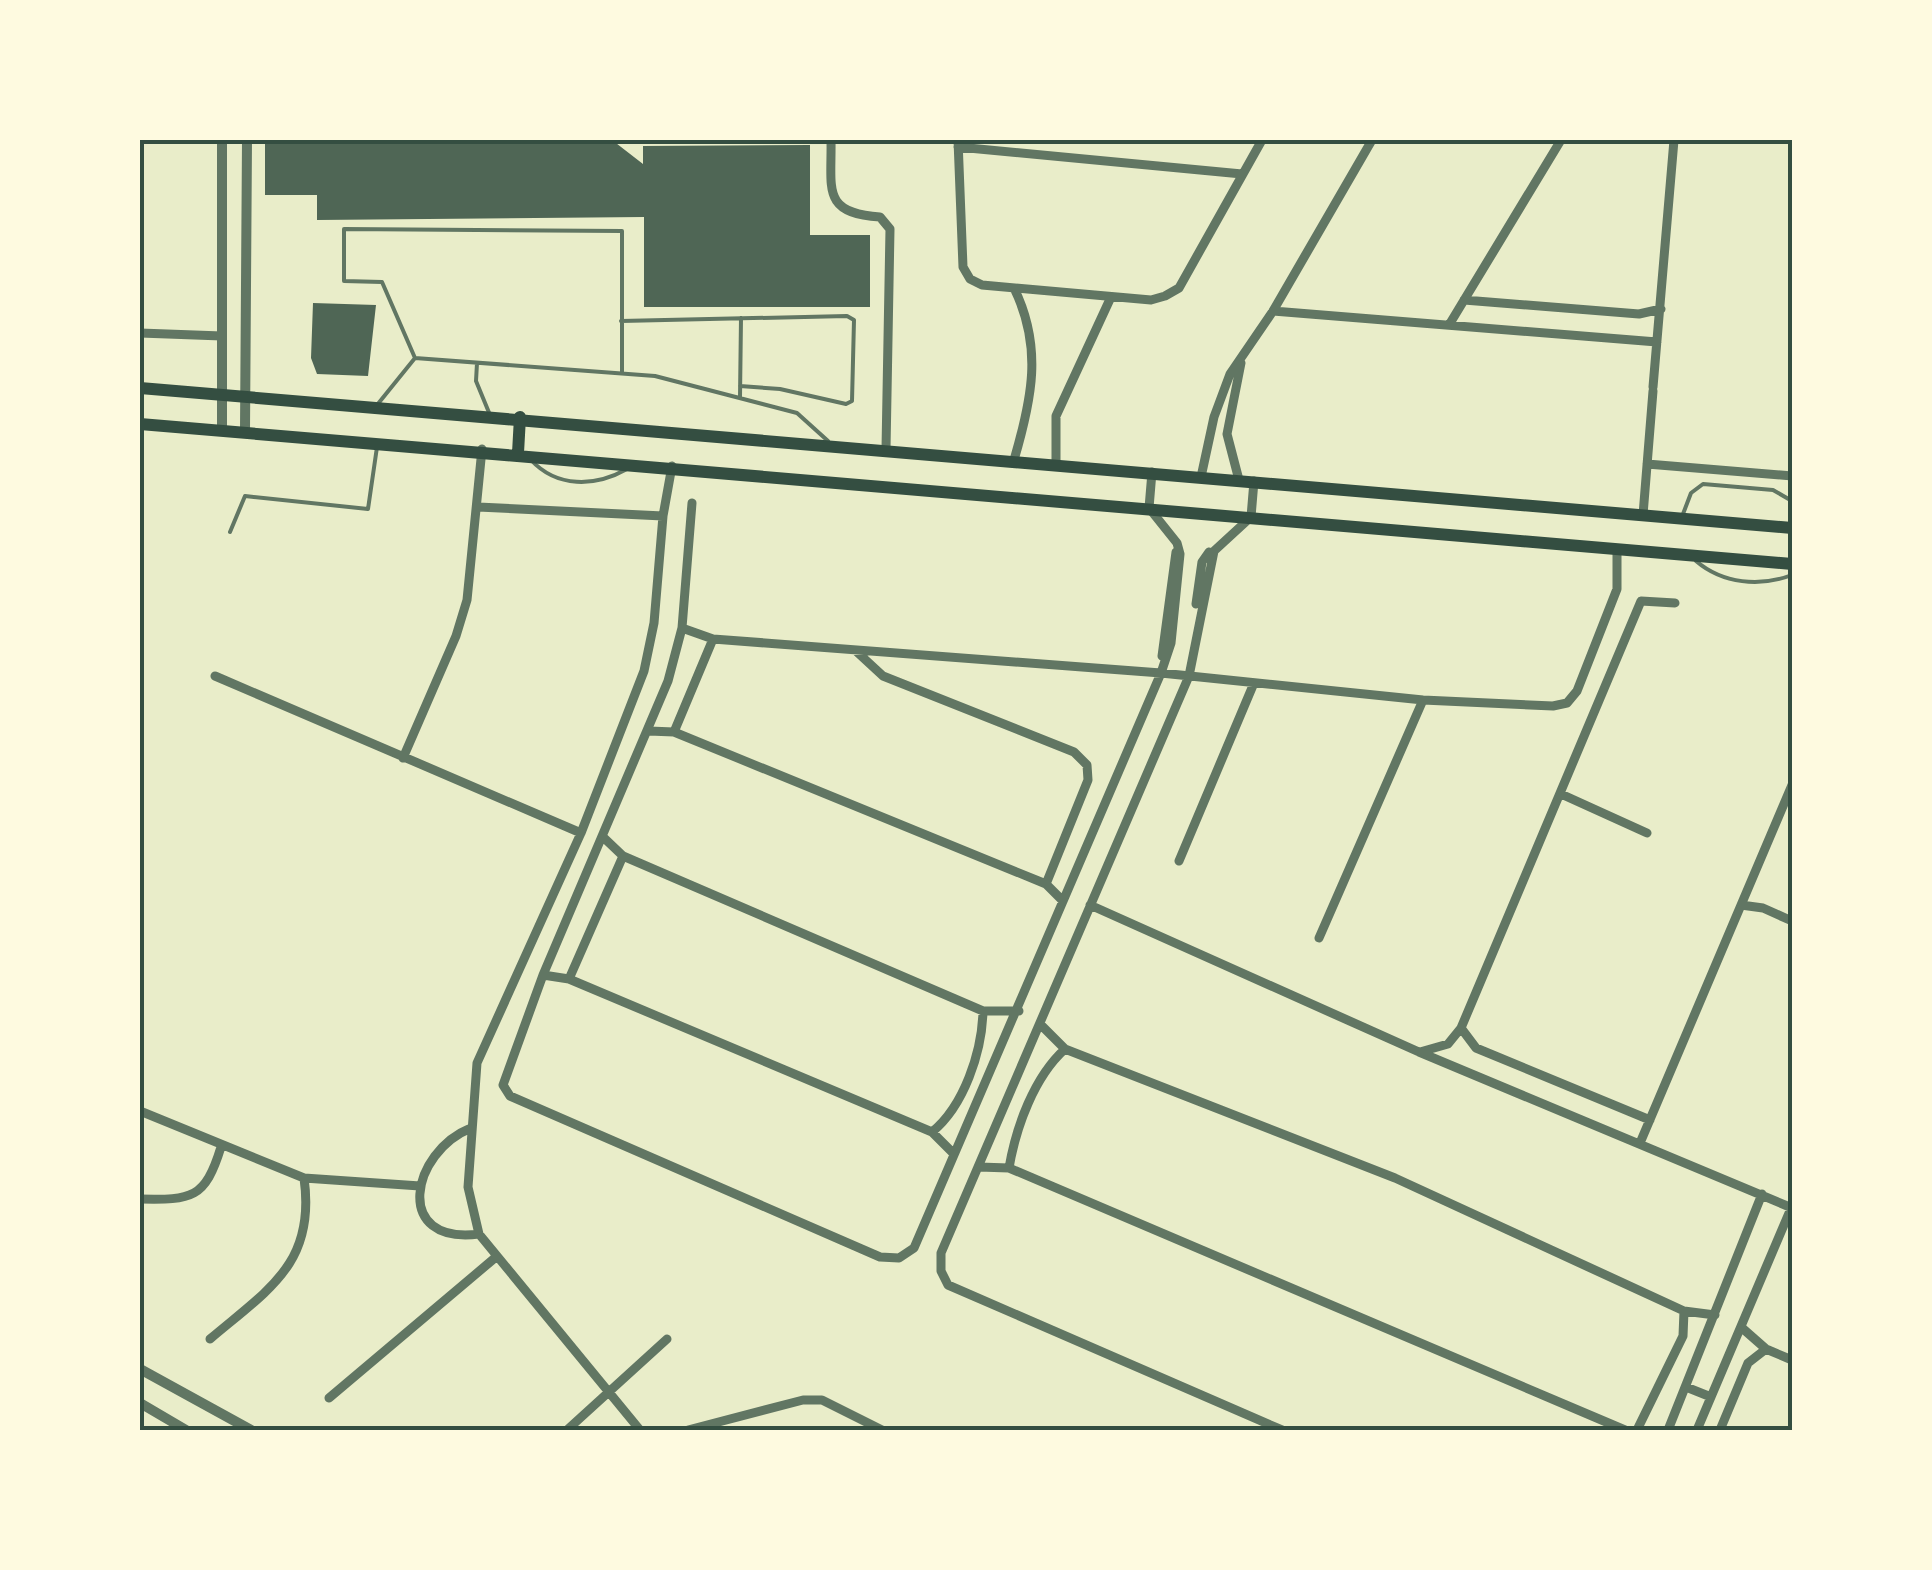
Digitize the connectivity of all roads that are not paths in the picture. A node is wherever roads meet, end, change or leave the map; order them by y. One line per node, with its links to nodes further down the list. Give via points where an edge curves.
1 (222, 140): 10 (street)
2 (247, 140): 9 (street)
3 (831, 140): 40 (street, via 837,206 850,215 880,217 890,229)
4 (1262, 140): 11 (street)
5 (1372, 140): 16 (street)
6 (1561, 140): 14 (street)
7 (1674, 140): 15 (street)
8 (958, 144): 11 (street); 12 (street, via 963,267 982,285)
9 (247, 161): 10 (street); 30 (street)
10 (222, 162): 21 (street)
11 (1242, 174): 13 (street, via 1178,288 1151,300)
12 (1014, 288): 13 (street); 43 (street, via 1026,311 1034,360)
13 (1111, 297): 45 (street, via 1058,411)
14 (1464, 300): 15 (street, via 1639,314); 19 (street)
15 (1660, 308): 22 (street)
16 (1272, 311): 19 (street); 23 (street)
17 (741, 318): 18 (lane); 27 (lane); 27 (lane, via 854,320 852,401)
18 (621, 320): 24 (lane, via 622,231 344,229 344,281 382,282); 26 (lane)
19 (1449, 324): 22 (street)
20 (140, 333): 21 (street)
21 (222, 336): 29 (street)
22 (1657, 342): 46 (street)
23 (1244, 356): 49 (street, via 1220,394); 51 (street, via 1227,434)
24 (414, 358): 25 (lane); 32 (lane)
25 (477, 362): 26 (lane); 33 (lane, via 476,382)
26 (622, 373): 31 (lane)
27 (740, 386): 31 (lane)
28 (140, 388): 29 (main road)
29 (222, 394): 30 (main road); 36 (street)
30 (246, 394): 32 (main road); 37 (street)
31 (740, 398): 39 (lane, via 798,413)
32 (377, 405): 33 (main road)
33 (490, 415): 34 (main road)
34 (520, 418): 39 (main road); 42 (main road)
35 (140, 424): 36 (main road)
36 (222, 429): 37 (main road)
37 (246, 430): 38 (main road)
38 (378, 440): 41 (main road); 62 (lane, via 368,509 245,496)
39 (832, 444): 40 (main road)
40 (886, 449): 43 (main road)
41 (482, 450): 42 (main road); 55 (street)
42 (521, 453): 44 (main road); 44 (lane, via 544,474 568,481 611,478)
43 (1014, 460): 45 (main road)
44 (637, 463): 47 (main road)
45 (1056, 464): 48 (main road)
46 (1647, 464): 50 (street); 57 (street)
47 (672, 466): 56 (main road); 58 (street)
48 (1152, 472): 49 (main road); 56 (street)
49 (1201, 476): 51 (main road)
50 (1792, 476)
51 (1239, 480): 52 (main road)
52 (1254, 481): 57 (main road); 59 (street)
53 (1792, 500): 60 (lane, via 1773,490 1703,484 1691,493)
54 (692, 502): 68 (street)
55 (478, 506): 58 (street); 78 (street, via 462,618)
56 (1149, 508): 59 (main road); 71 (street, via 1177,543 1181,564)
57 (1642, 515): 60 (main road)
58 (663, 516): 81 (street, via 644,671)
59 (1251, 517): 63 (main road); 73 (street, via 1222,540 1210,562)
60 (1681, 518): 61 (main road)
61 (1792, 528)
62 (230, 532)
63 (1617, 548): 64 (main road); 75 (street, via 1617,589 1577,691 1566,703)
64 (1689, 555): 65 (main road); 66 (lane, via 1718,577 1768,583)
65 (1792, 564)
66 (1792, 575)
67 (1675, 603): 80 (street, via 1641,601)
68 (682, 628): 69 (street); 76 (street)
69 (714, 639): 70 (street); 77 (street)
70 (854, 650): 71 (street); 86 (street, via 883,676 1074,752 1087,764 1088,780)
71 (1161, 673): 73 (street); 87 (street)
72 (215, 676): 78 (street)
73 (1189, 676): 74 (street); 88 (street)
74 (1254, 683): 75 (street); 85 (street)
75 (1422, 700): 91 (street)
76 (649, 731): 77 (street); 83 (street)
77 (674, 732): 86 (street)
78 (404, 758): 81 (street)
79 (1792, 784): 89 (street)
80 (1560, 794): 82 (street); 97 (street)
81 (581, 832): 104 (street, via 477,1063)
82 (1647, 833)
83 (602, 836): 84 (street); 92 (street)
84 (622, 856): 93 (street); 94 (street)
85 (1180, 862)
86 (1046, 884): 87 (street)
87 (1062, 900): 95 (street)
88 (1090, 905): 96 (street); 99 (street)
89 (1740, 906): 90 (street); 103 (street)
90 (1792, 921)
91 (1319, 938)
92 (543, 975): 93 (street); 108 (street, via 503,1085 510,1096 880,1257 899,1258 914,1248)
93 (568, 979): 105 (street)
94 (983, 1011): 95 (street); 105 (street, via 982,1040 950,1117)
95 (1018, 1011): 100 (street)
96 (1040, 1024): 98 (street); 101 (street)
97 (1461, 1028): 99 (street, via 1448,1044); 103 (street, via 1476,1048)
98 (1065, 1049): 110 (street, via 1048,1064); 118 (street, via 1395,1178)
99 (1420, 1052): 106 (street)
100 (986, 1088): 101 (street); 108 (street)
101 (1007, 1097): 109 (street)
102 (140, 1111): 107 (street)
103 (1650, 1120): 106 (street)
104 (471, 1128): 112 (street, via 452,1136 428,1164); 116 (street, via 468,1187)
105 (932, 1132): 108 (street)
106 (1640, 1143): 113 (street)
107 (221, 1147): 111 (street); 114 (street, via 198,1194)
108 (954, 1154)
109 (979, 1167): 110 (street); 137 (street, via 941,1253 948,1285)
110 (1009, 1168): 138 (street)
111 (304, 1178): 112 (street); 121 (street, via 308,1206 293,1261 276,1284)
112 (420, 1186): 116 (street, via 422,1214 434,1231)
113 (1762, 1194): 115 (street); 119 (street)
114 (140, 1199)
115 (1792, 1207): 120 (street)
116 (480, 1234): 117 (street)
117 (496, 1257): 127 (street); 129 (street)
118 (1684, 1312): 119 (street); 139 (street, via 1683,1336)
119 (1715, 1315): 126 (street)
120 (1740, 1327): 123 (street); 128 (street)
121 (210, 1339)
122 (667, 1339): 127 (street)
123 (1766, 1348): 124 (street); 142 (street, via 1748,1364)
124 (1792, 1360)
125 (140, 1369): 132 (street)
126 (1686, 1386): 128 (street); 140 (street)
127 (606, 1392): 133 (street); 134 (street)
128 (1711, 1397): 141 (street)
129 (328, 1398)
130 (140, 1404): 131 (street)
131 (186, 1430)
132 (251, 1430)
133 (567, 1430)
134 (640, 1430)
135 (688, 1430): 136 (street, via 803,1400 822,1400)
136 (882, 1430)
137 (1282, 1430)
138 (1625, 1430)
139 (1637, 1430)
140 (1668, 1430)
141 (1697, 1430)
142 (1720, 1430)

